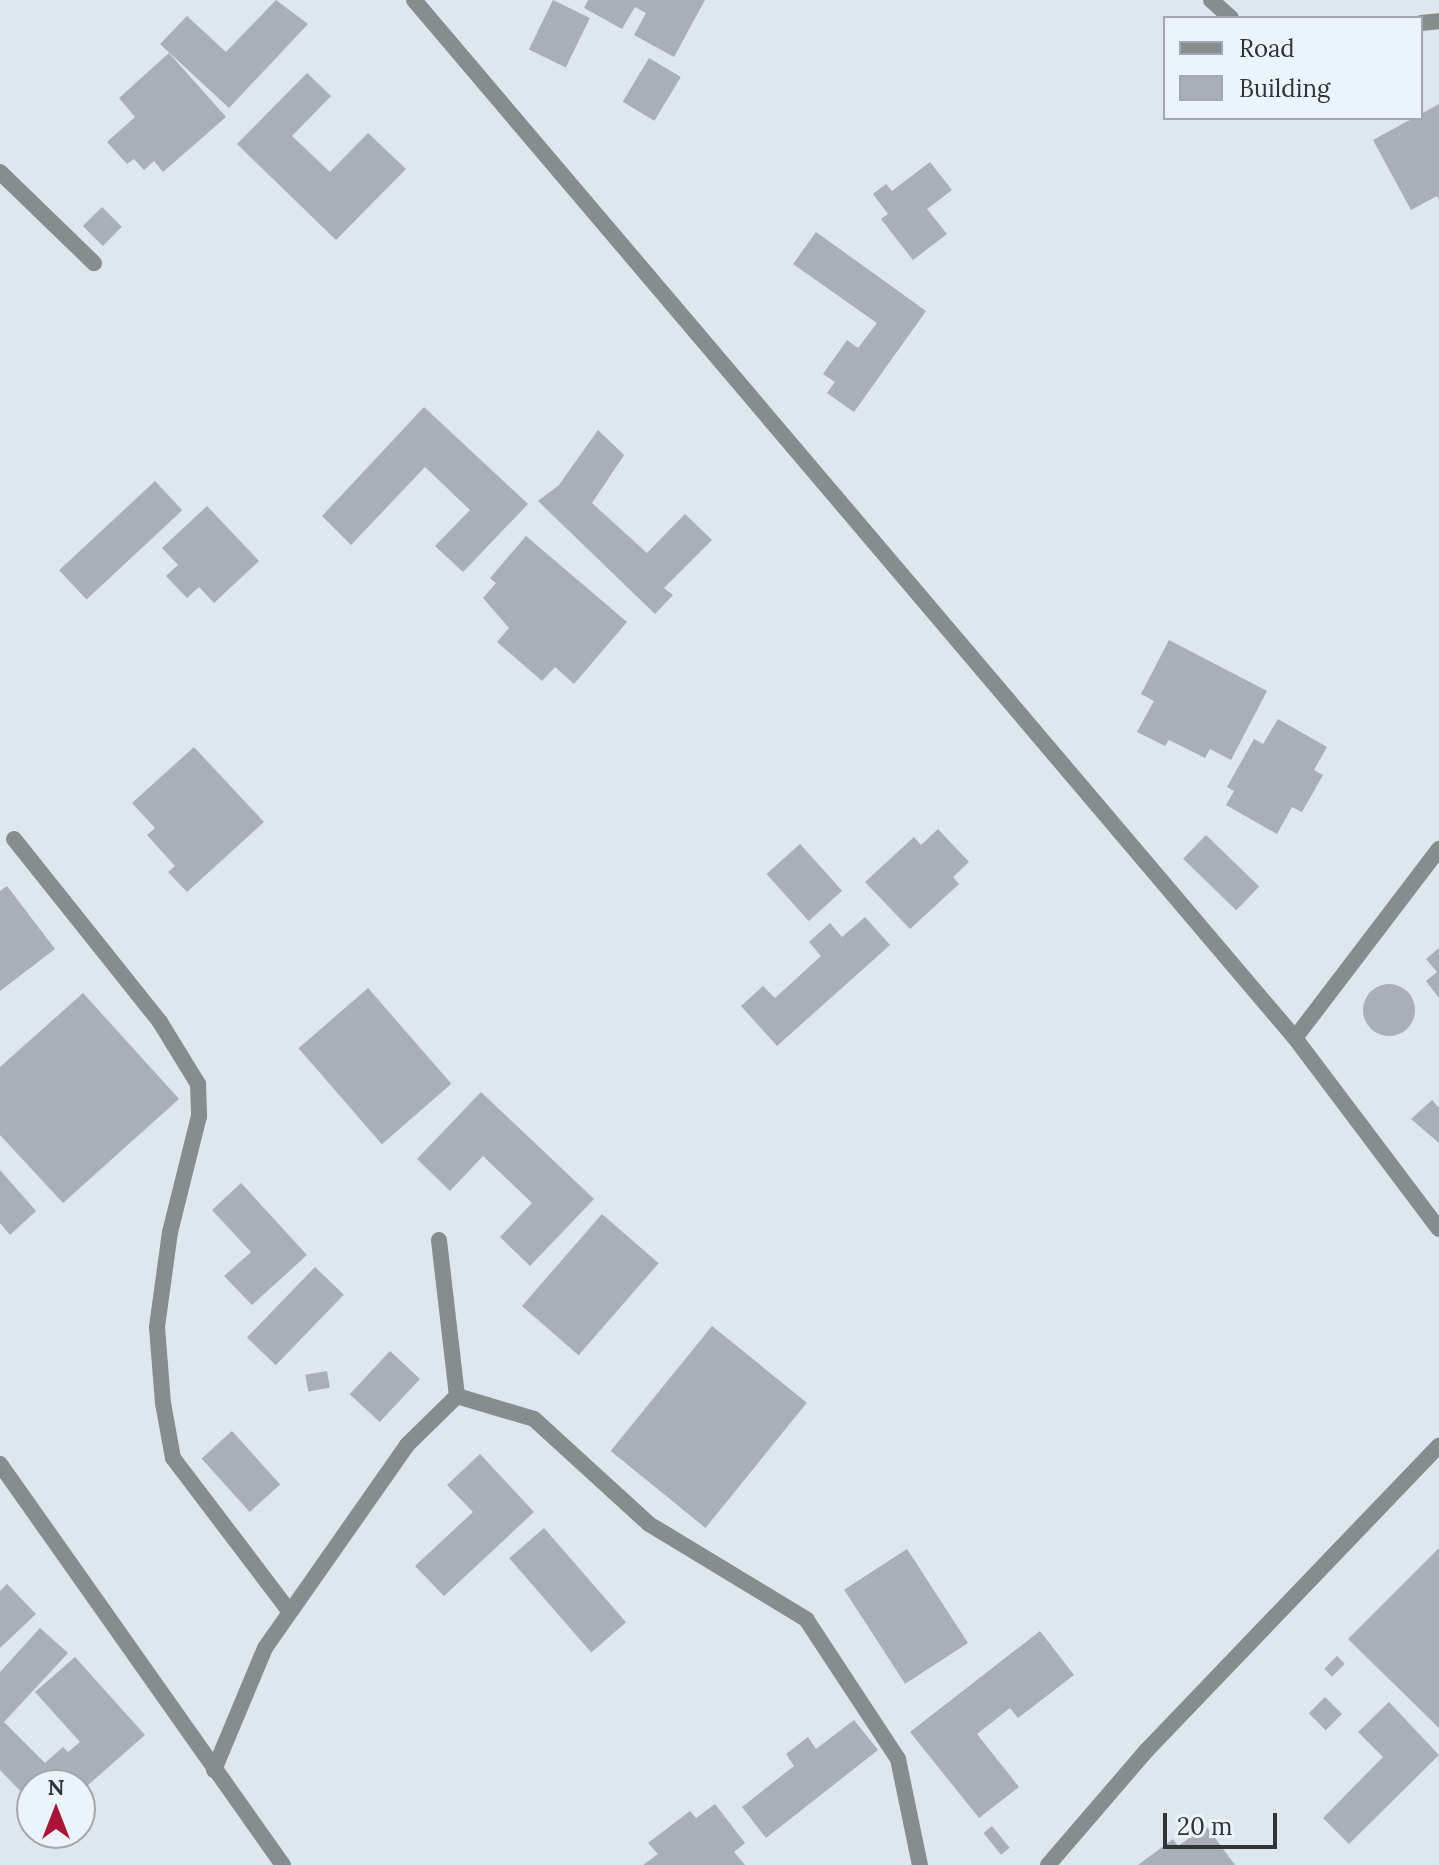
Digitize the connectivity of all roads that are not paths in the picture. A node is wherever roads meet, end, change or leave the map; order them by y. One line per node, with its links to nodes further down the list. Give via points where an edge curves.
1 (414, 0): 8 (street)
2 (1211, 0): 3 (street)
3 (1229, 16)
4 (0, 172): 5 (street)
5 (94, 263)
6 (14, 839): 14 (street, via 160,1022 198,1084 199,1116 170,1232 157,1327 163,1403 173,1458)
7 (1439, 849): 8 (street)
8 (1295, 1038): 9 (street)
9 (1439, 1229)
10 (439, 1240): 11 (street)
11 (457, 1396): 14 (street, via 407,1445); 17 (street, via 534,1419 649,1524 806,1619 898,1759)
12 (1439, 1445): 18 (street, via 1147,1750)
13 (0, 1464): 15 (street)
14 (290, 1612): 15 (street, via 265,1648)
15 (214, 1770): 16 (street)
16 (283, 1865)
17 (920, 1865)
18 (1048, 1865)

